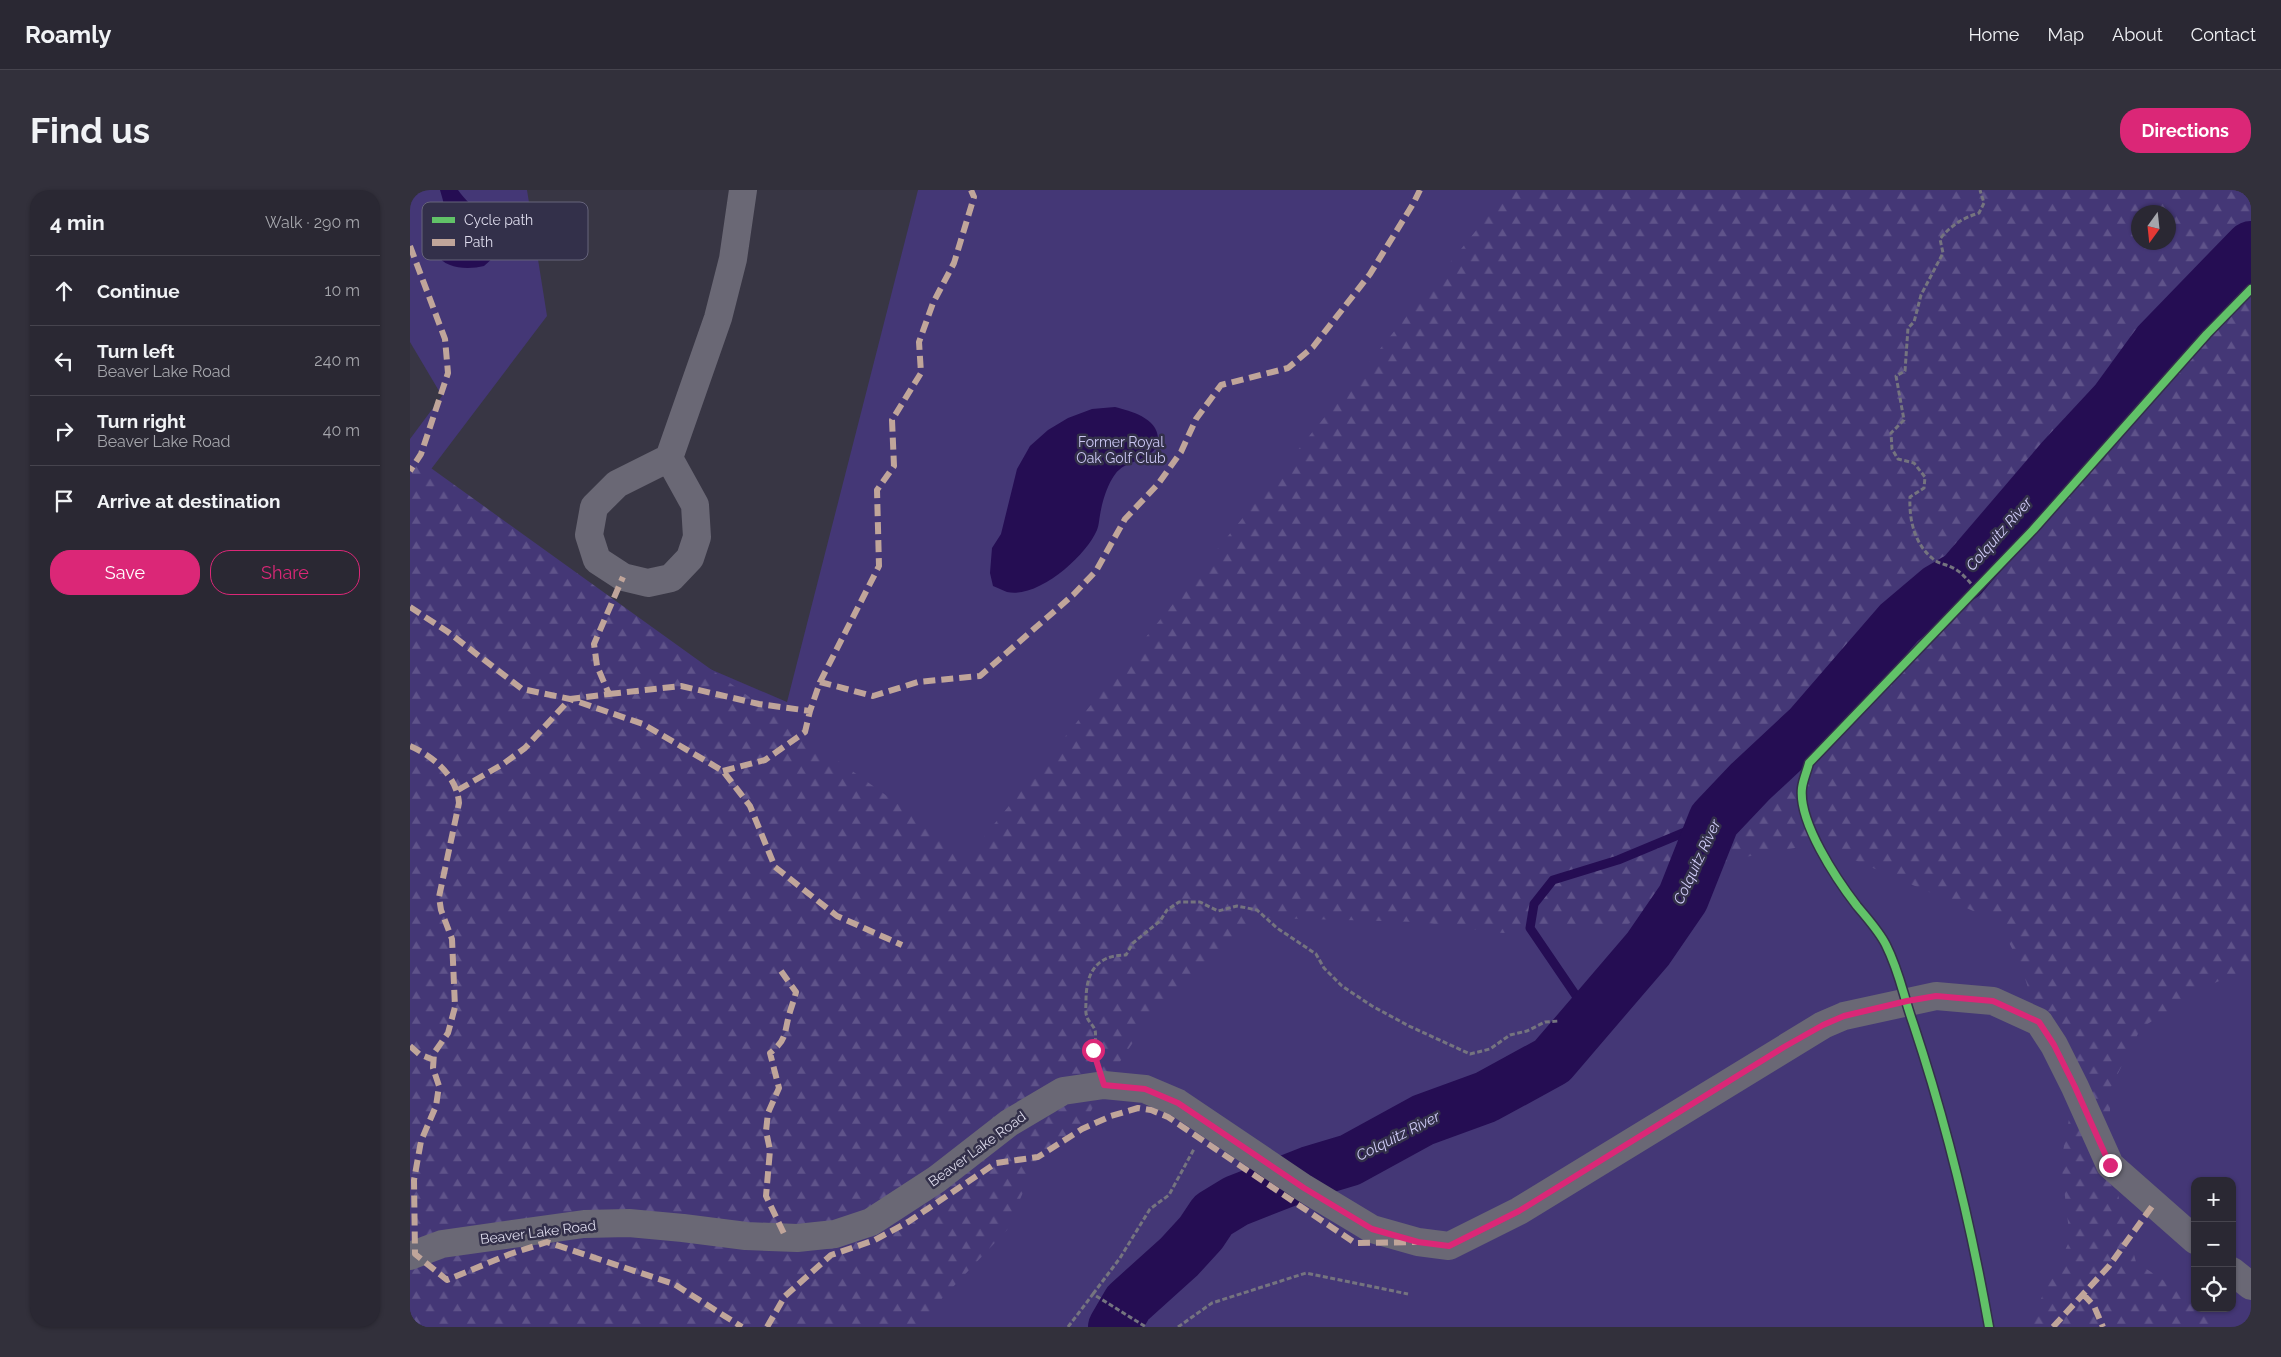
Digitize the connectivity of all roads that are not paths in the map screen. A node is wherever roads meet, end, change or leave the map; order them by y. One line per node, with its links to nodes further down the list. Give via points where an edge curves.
1 (743, 190): 2 (lane, via 718,318)
2 (669, 458): 2 (lane, via 617,484 594,507 590,535 597,560 623,577 648,583 671,578 690,558 697,537 695,505)
3 (2191, 1236): 4 (lane, Beaver Lake Road, via 2110,1165 2075,1087 2039,1022 1993,1001 1936,996 1844,1016 1823,1025 1519,1211 1449,1246 1418,1242 1372,1229 1304,1188 1178,1103 1145,1089 1104,1085 1063,1091 1009,1122 937,1179 871,1222 835,1234 797,1238 746,1236 629,1223 584,1224 442,1244)
4 (410, 1256)
5 (2236, 1274): 6 (lane)
6 (2251, 1286)

